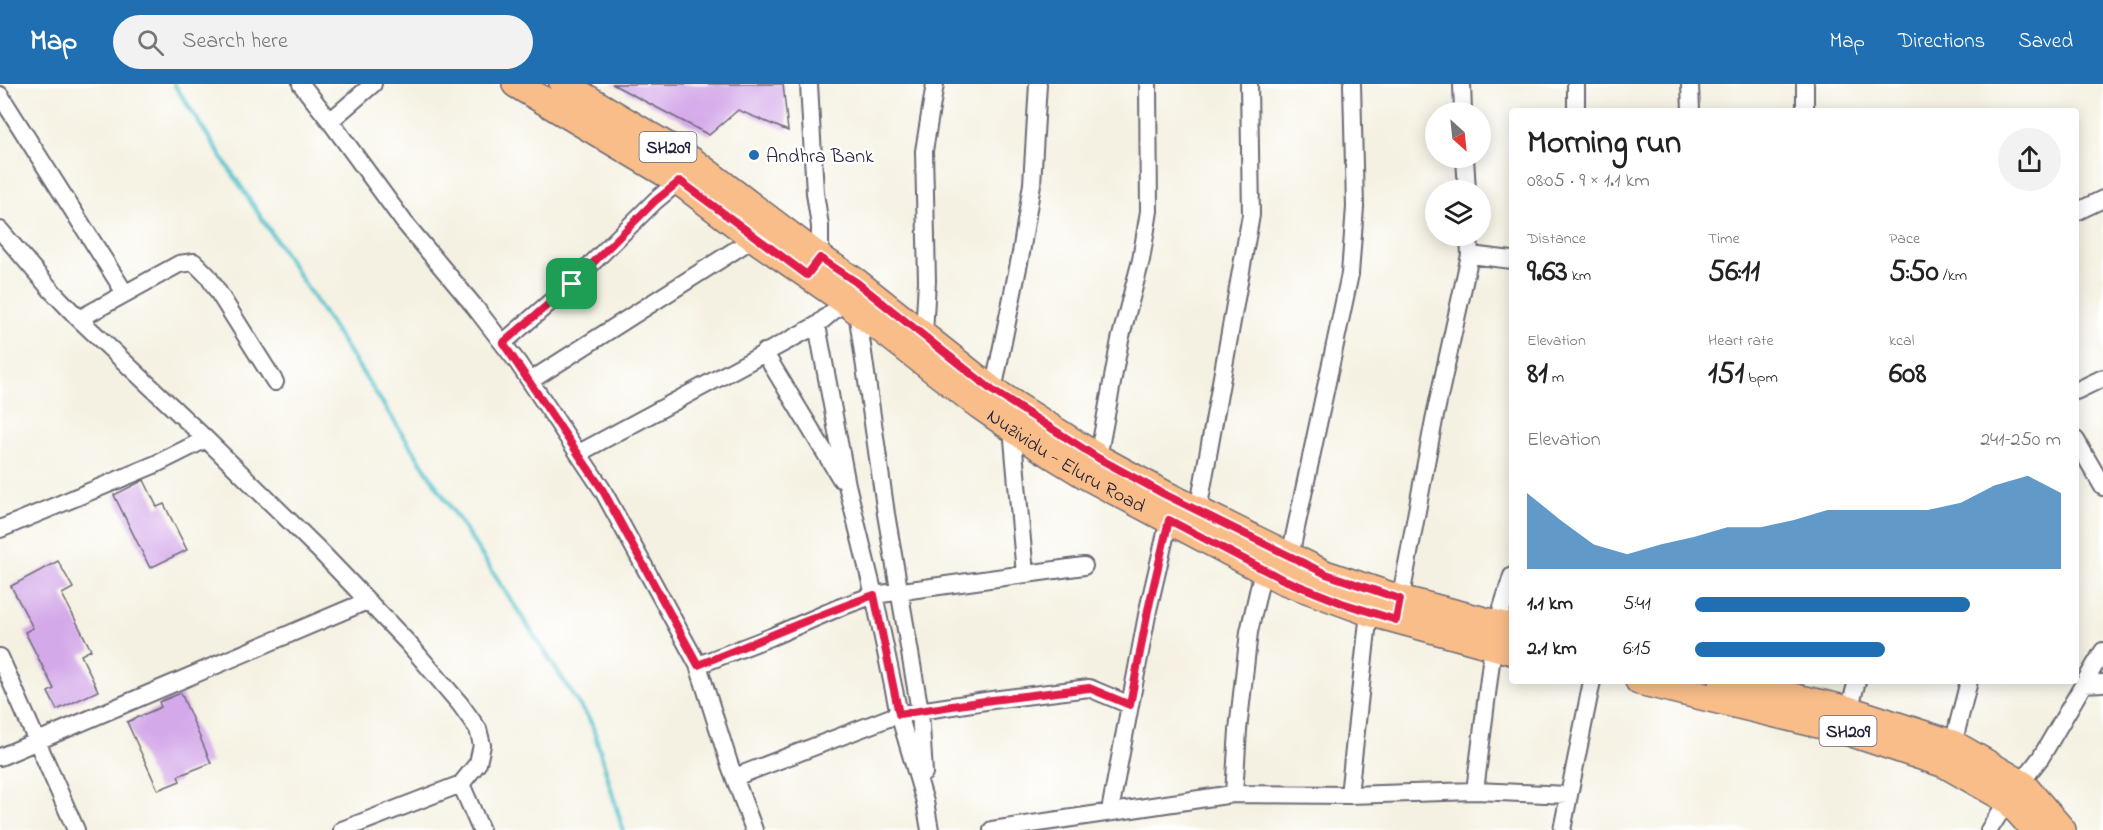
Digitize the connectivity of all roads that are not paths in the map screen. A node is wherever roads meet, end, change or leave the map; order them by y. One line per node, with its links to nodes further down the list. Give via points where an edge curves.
1 (301, 84): 20 (street)
2 (373, 84): 20 (street)
3 (516, 84): 21 (main road)
4 (563, 84): 29 (main road, SH209, via 692,161)
5 (809, 84): 29 (street, via 820,226)
6 (935, 84): 34 (street, via 924,151)
7 (1038, 84): 41 (street, via 1022,253)
8 (1148, 84): 46 (street, via 1149,211)
9 (1249, 84): 49 (street, via 1251,215)
10 (1352, 84): 52 (street, via 1355,207 1350,274)
11 (1462, 84): 16 (street)
12 (1576, 84): 17 (street)
13 (1690, 84): 18 (street)
14 (1805, 84): 19 (street)
15 (0, 94): 30 (street)
16 (1463, 102)
17 (1576, 108)
18 (1691, 108)
19 (1805, 108)
20 (330, 121): 35 (street, via 404,222)
21 (680, 181): 25 (main road); 35 (street, via 572,284)
22 (2103, 199): 23 (street)
23 (2079, 211)
24 (0, 230): 32 (street)
25 (754, 238): 29 (main road); 38 (street)
26 (1470, 246): 27 (street)
27 (1470, 255): 28 (street); 60 (street)
28 (1509, 260)
29 (813, 267): 31 (main road)
30 (125, 293): 32 (street); 39 (street, via 179,264 194,262 208,276)
31 (853, 298): 33 (street); 34 (main road, Nuzividu - Eluru Road); 42 (main road, Nuzividu - Eluru Road); 56 (street)
32 (80, 319): 43 (street)
33 (817, 325): 36 (street); 48 (street)
34 (924, 334): 41 (main road, Nuzividu - Eluru Road)
35 (503, 343): 38 (street)
36 (764, 352): 45 (street); 48 (street)
37 (2103, 378): 40 (street)
38 (530, 381): 45 (street)
39 (275, 382)
40 (2079, 390)
41 (993, 391): 46 (main road, Nuzividu - Eluru Road)
42 (1012, 428): 50 (main road, Nuzividu - Eluru Road, via 1087,476); 55 (street)
43 (206, 439): 51 (street); 59 (street)
44 (2079, 445): 47 (street)
45 (579, 453): 65 (street)
46 (1098, 458): 49 (main road, Nuzividu - Eluru Road)
47 (2103, 488)
48 (848, 490): 57 (street)
49 (1198, 511): 52 (main road, Nuzividu - Eluru Road)
50 (1169, 520): 54 (main road, Nuzividu - Eluru Road); 73 (street)
51 (0, 529)
52 (1290, 556): 60 (main road, Nuzividu - Eluru Road)
53 (1084, 566): 55 (street)
54 (1263, 570): 61 (main road, Nuzividu - Eluru Road); 84 (street, via 1249,632)
55 (1025, 574): 56 (street)
56 (899, 591): 57 (street); 75 (street)
57 (874, 595): 65 (street); 76 (street)
58 (1509, 599): 62 (street)
59 (368, 601): 77 (street); 81 (street, via 478,729 482,746 478,763)
60 (1398, 610): 61 (main road, Nuzividu - Eluru Road); 62 (main road, Nuzividu - Eluru Road)
61 (1369, 612): 85 (street)
62 (1504, 637): 82 (street)
63 (2103, 651): 71 (street)
64 (0, 657): 77 (street)
65 (698, 665): 80 (street)
66 (2103, 683): 71 (street)
67 (1591, 684): 86 (street)
68 (1680, 684): 72 (main road, SH209)
69 (1856, 684): 74 (street)
70 (1968, 684): 78 (street)
71 (2083, 684): 83 (street, via 2041,757)
72 (1734, 688): 74 (main road, SH209); 83 (main road, SH209)
73 (1130, 705): 75 (street, via 1089,688); 88 (street)
74 (1849, 710): 78 (main road, SH209)
75 (920, 711): 76 (street); 87 (street)
76 (899, 714): 80 (street); 87 (street)
77 (38, 740): 79 (street); 90 (street)
78 (1953, 744): 83 (main road, SH209)
79 (0, 757)
80 (735, 777): 93 (street)
81 (461, 784): 91 (street); 92 (street)
82 (1475, 791): 85 (street); 86 (street)
83 (2015, 792): 97 (street); 98 (main road, SH209); 99 (main road, SH209)
84 (1234, 794): 85 (street); 88 (street)
85 (1348, 795)
86 (1569, 795): 96 (street)
87 (925, 802): 94 (street)
88 (1110, 811): 89 (street)
89 (1053, 825): 95 (street)
90 (76, 830)
91 (342, 830)
92 (481, 830)
93 (754, 830)
94 (930, 830)
95 (992, 830)
96 (1562, 830)
97 (1989, 830)
98 (2035, 830)
99 (2062, 830)

